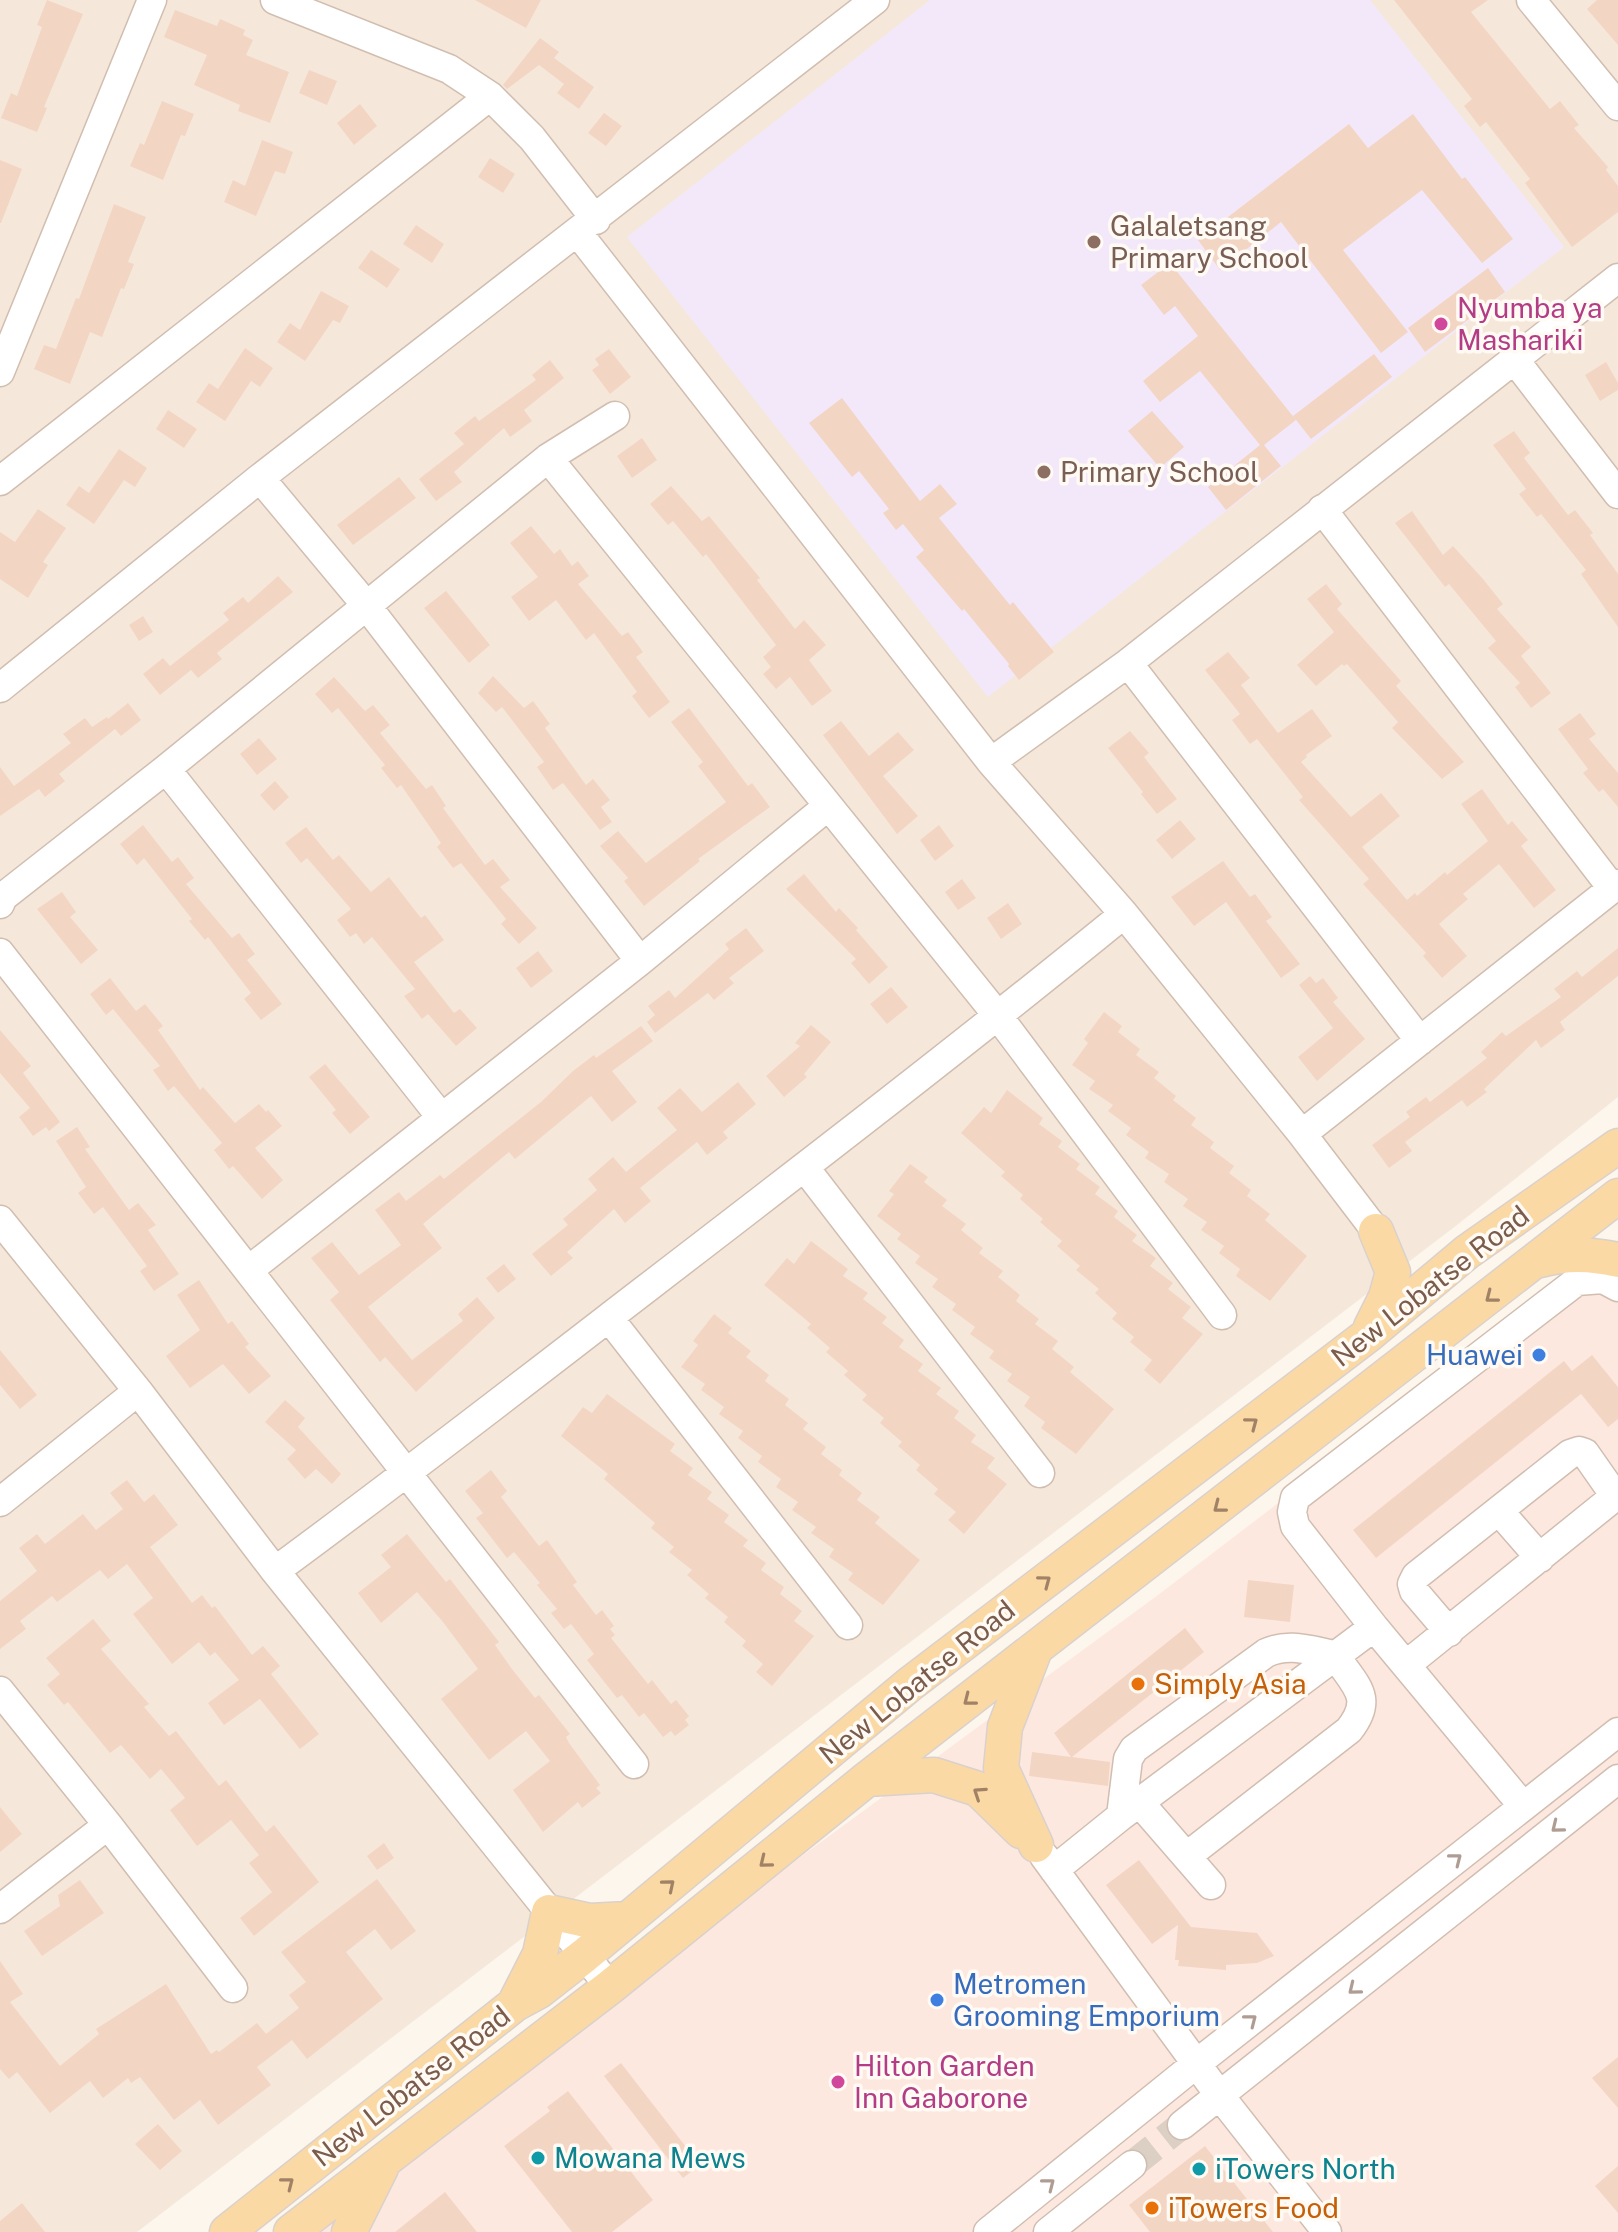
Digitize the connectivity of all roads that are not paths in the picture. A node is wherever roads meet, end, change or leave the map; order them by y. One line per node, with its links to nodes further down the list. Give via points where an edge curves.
1 (152, 0): 10 (street)
2 (275, 0): 5 (street, via 449,69)
3 (875, 0): 7 (street)
4 (1537, 2): 6 (street)
5 (490, 96): 7 (street, via 532,138); 14 (street)
6 (1618, 106)
7 (587, 226): 13 (street); 20 (street)
8 (1618, 278): 9 (street)
9 (1514, 359): 15 (street); 16 (street)
10 (0, 372)
11 (615, 416): 12 (street)
12 (548, 458): 17 (street); 22 (street)
13 (260, 478): 17 (street); 19 (street)
14 (0, 481)
15 (1618, 494)
16 (1322, 509): 18 (street); 23 (street)
17 (366, 605): 21 (street); 27 (street)
18 (1128, 663): 20 (street); 29 (street)
19 (0, 688)
20 (991, 762): 25 (street)
21 (166, 769): 24 (street); 30 (street)
22 (828, 806): 27 (street); 28 (street)
23 (1615, 886): 29 (street)
24 (0, 904)
25 (1124, 914): 28 (street); 31 (street)
26 (0, 953): 41 (street)
27 (640, 961): 30 (street)
28 (998, 1016): 33 (street); 43 (street)
29 (1420, 1041): 31 (street)
30 (441, 1117): 41 (street)
31 (1302, 1134): 37 (street)
32 (1617, 1148): 34 (main road, New Lobatse Road)
33 (805, 1168): 44 (street); 47 (street)
34 (1585, 1171): 35 (street); 38 (main road, New Lobatse Road)
35 (1615, 1204): 39 (main road, New Lobatse Road)
36 (0, 1220): 46 (street)
37 (1376, 1231): 38 (main road, via 1398,1253 1436,1264); 45 (main road, via 1393,1272)
38 (1467, 1252): 45 (main road, New Lobatse Road)
39 (1539, 1260): 40 (main road, via 1591,1254); 57 (main road, New Lobatse Road, one-way to 57)
40 (1618, 1260)
41 (249, 1270): 48 (street)
42 (1618, 1287): 55 (street, via 1603,1279 1577,1281 1295,1498 1295,1526)
43 (1222, 1315)
44 (609, 1318): 48 (street); 54 (street)
45 (1368, 1335): 73 (main road, New Lobatse Road, one-way to 45, via 910,1684)
46 (138, 1391): 49 (street); 53 (street)
47 (1040, 1473)
48 (406, 1475): 53 (street); 62 (street)
49 (5, 1488)
50 (1617, 1495): 51 (street, via 1579,1451); 52 (street)
51 (1499, 1511): 52 (street); 56 (street, via 1412,1584)
52 (1540, 1558): 56 (street)
53 (275, 1571): 72 (street)
54 (848, 1625)
55 (1374, 1627): 58 (street); 59 (street)
56 (1449, 1632): 59 (street)
57 (1036, 1648): 63 (main road, New Lobatse Road, one-way to 63); 69 (main road, via 1005,1727 1001,1768)
58 (1335, 1655): 66 (street); 66 (street, via 1291,1647 1266,1653 1134,1749 1128,1759); 68 (street, via 1362,1697 1357,1720)
59 (1406, 1665): 65 (street)
60 (0, 1691): 67 (street)
61 (1618, 1732): 65 (street)
62 (634, 1764)
63 (867, 1779): 69 (main road, one-way to 63, via 978,1789 934,1775); 75 (main road, New Lobatse Road, one-way to 75)
64 (1618, 1779): 79 (street, one-way to 79)
65 (1523, 1806): 78 (street, one-way to 65)
66 (1130, 1809): 68 (street); 69 (street)
67 (108, 1825): 71 (street); 76 (street)
68 (1187, 1856): 70 (street)
69 (1045, 1858): 78 (street)
70 (1211, 1885)
71 (0, 1909)
72 (549, 1912): 73 (main road, via 590,1921); 74 (street); 77 (main road, via 540,1954)
73 (628, 1919): 74 (main road, New Lobatse Road)
74 (585, 1955): 75 (street); 77 (main road, New Lobatse Road)
75 (610, 1987): 81 (main road, New Lobatse Road)
76 (233, 1988)
77 (515, 2004): 83 (main road, New Lobatse Road, one-way to 77)
78 (1196, 2064): 79 (street); 86 (street, one-way to 78)
79 (1220, 2096): 80 (street); 88 (street)
80 (1182, 2125)
81 (384, 2160): 84 (main road, New Lobatse Road); 85 (main road)
82 (1132, 2165): 87 (street)
83 (227, 2232)
84 (291, 2232)
85 (349, 2232)
86 (988, 2232)
87 (1048, 2232)
88 (1327, 2232)

